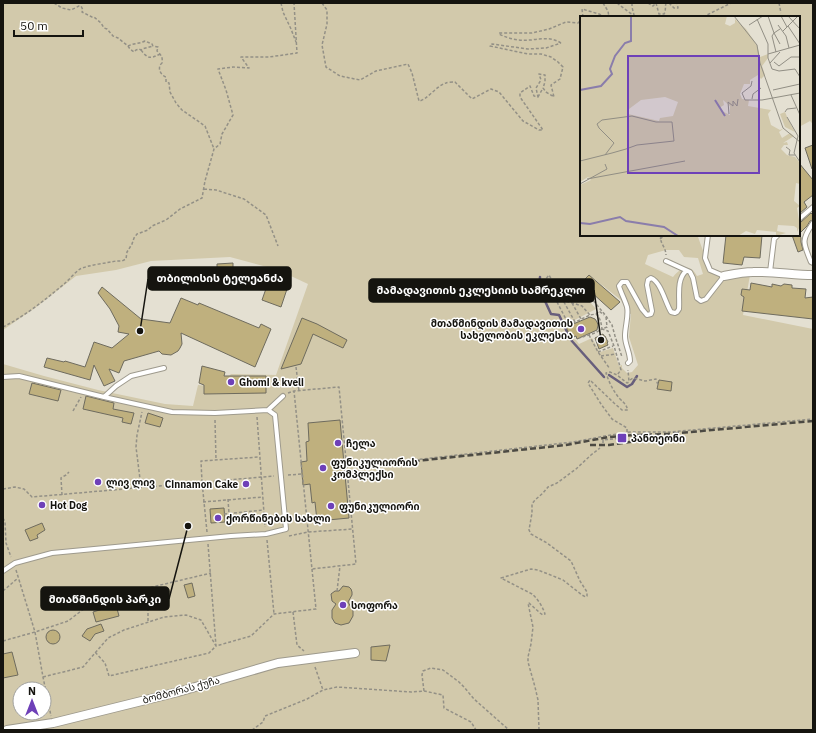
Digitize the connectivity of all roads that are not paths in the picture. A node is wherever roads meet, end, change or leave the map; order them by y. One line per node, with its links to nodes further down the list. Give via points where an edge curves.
1 (813, 207): 2 (lane)
2 (800, 218)
3 (813, 223): 7 (lane, via 806,232 804,242)
4 (708, 236): 11 (lane, via 705,258 710,270)
5 (777, 236): 9 (lane, via 774,238)
6 (666, 261): 8 (lane)
7 (813, 263)
8 (686, 271): 11 (lane, via 690,272 697,298 701,301 706,299); 12 (lane, via 681,278 679,309 675,313 671,312 660,286 651,278 647,285 652,311 647,315 627,282 622,282 619,286 627,308 625,336 630,356)
9 (770, 272): 10 (street); 11 (street, via 742,272)
10 (813, 275)
11 (724, 276)
12 (628, 363)
13 (164, 368): 16 (lane, via 131,376)
14 (3, 377): 16 (lane, via 20,376)
15 (283, 396): 17 (lane)
16 (104, 397): 17 (lane, via 172,412)
17 (268, 410): 18 (lane, via 274,415 286,529 266,534 52,553 15,563)
18 (3, 571)
19 (355, 653): 20 (street, ბომბორას ქუჩა, via 278,663 178,692 53,723)
20 (7, 730)

